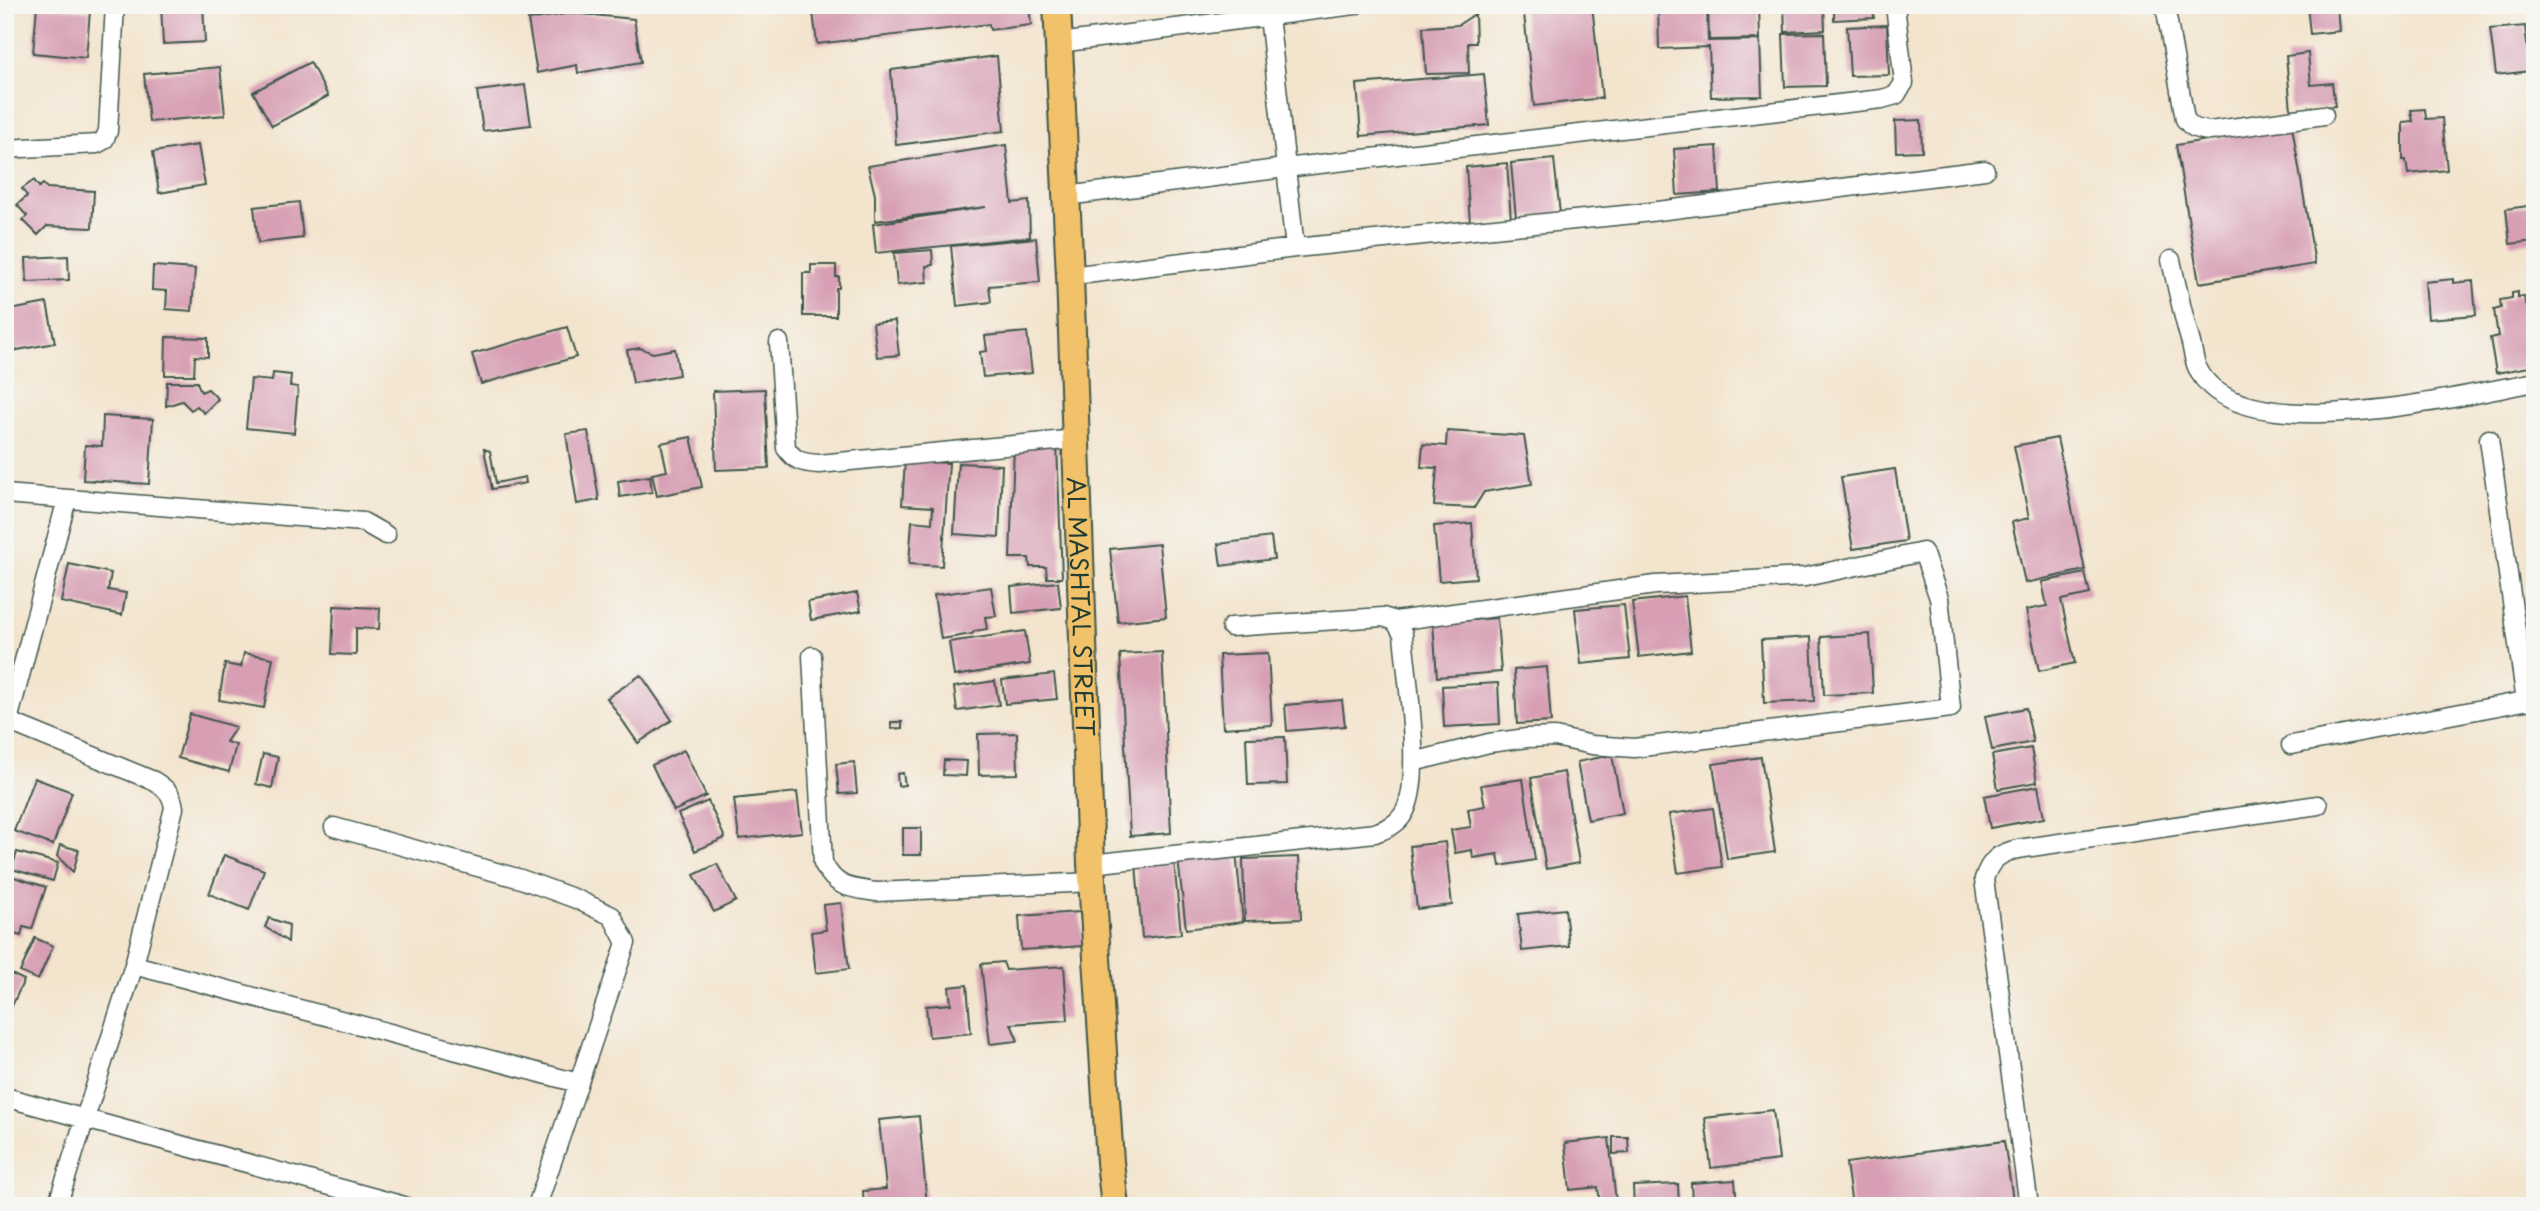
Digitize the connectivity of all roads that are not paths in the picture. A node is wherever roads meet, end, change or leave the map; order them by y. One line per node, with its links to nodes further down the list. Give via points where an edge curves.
1 (115, 5): 9 (street, via 104,140)
2 (1057, 5): 7 (main road, AL MASHTAL STREET)
3 (1355, 5): 6 (street)
4 (1895, 5): 10 (street, via 1904,83 1889,97)
5 (2165, 5): 8 (street, via 2189,126 2210,131)
6 (1269, 16): 7 (street); 10 (street)
7 (1059, 43): 12 (main road, AL MASHTAL STREET)
8 (2324, 115)
9 (5, 149)
10 (1285, 168): 12 (street); 13 (street)
11 (1985, 170): 13 (street, via 1634,214)
12 (1066, 197): 15 (main road, AL MASHTAL STREET)
13 (1295, 248): 15 (street)
14 (2171, 260): 17 (street, via 2198,370 2217,392 2237,402 2262,410 2305,414 2366,411)
15 (1070, 276): 18 (main road, AL MASHTAL STREET)
16 (779, 342): 18 (street, via 786,448 800,462 819,464)
17 (2535, 382)
18 (1076, 439): 32 (main road, AL MASHTAL STREET)
19 (2489, 439): 26 (street)
20 (5, 494): 21 (street)
21 (67, 499): 22 (street, via 363,522); 27 (street)
22 (386, 535)
23 (1395, 621): 24 (street, via 1383,617); 29 (street, via 1403,634); 29 (street, via 1655,585 1805,577 1923,552 1939,598 1951,708 1634,748 1555,737 1527,738)
24 (1231, 626)
25 (812, 656): 32 (street, via 823,863 829,876 843,887 877,892)
26 (2530, 700): 28 (street)
27 (6, 724): 33 (street, via 154,781 173,796 174,808)
28 (2291, 745)
29 (1413, 762): 32 (street, via 1410,800 1402,817 1375,833)
30 (2318, 804): 41 (street, via 2006,851 1988,866 1984,879)
31 (334, 827): 34 (street, via 521,879 612,916 626,943)
32 (1092, 873): 40 (main road, AL MASHTAL STREET)
33 (134, 965): 34 (street); 36 (street)
34 (578, 1083): 39 (street)
35 (5, 1097): 36 (street)
36 (87, 1118): 37 (street); 38 (street)
37 (57, 1206)
38 (404, 1206)
39 (537, 1206)
40 (1115, 1206)
41 (2029, 1206)

